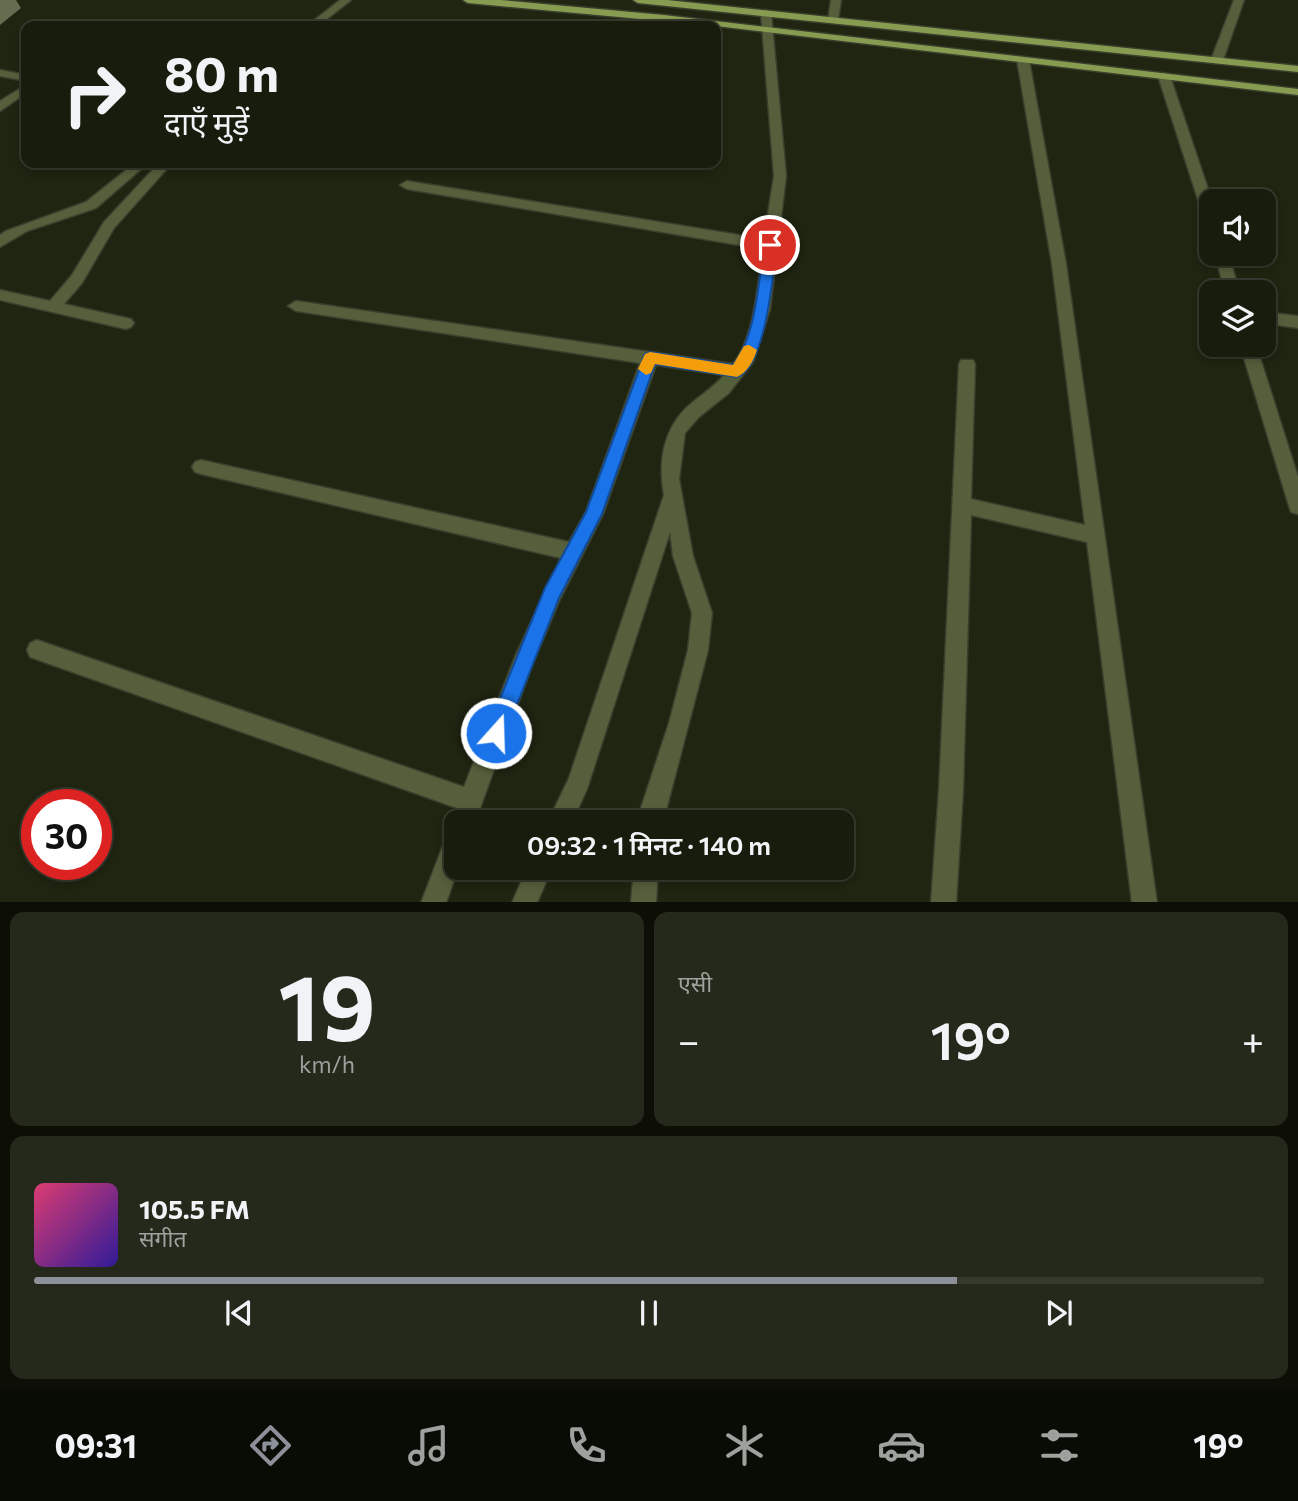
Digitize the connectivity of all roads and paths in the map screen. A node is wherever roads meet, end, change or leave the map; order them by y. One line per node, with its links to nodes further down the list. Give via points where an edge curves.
1 (346, 0): 7 (street)
2 (468, 0): 8 (main road)
3 (638, 0): 8 (main road)
4 (836, 0): 6 (street)
5 (1239, 0): 10 (street)
6 (833, 20): 8 (main road); 10 (main road)
7 (319, 21)
8 (766, 21): 9 (main road); 23 (street, via 780,176)
9 (1023, 60): 13 (main road); 38 (street, via 1059,264)
10 (1217, 60): 11 (main road)
11 (1298, 69)
12 (0, 73): 14 (street)
13 (1164, 76): 16 (main road); 21 (street)
14 (21, 77)
15 (21, 92): 17 (street)
16 (1298, 92)
17 (0, 107)
18 (136, 168): 22 (street, via 91,205 33,222)
19 (161, 168): 26 (street, via 109,225 77,279)
20 (407, 185): 23 (street)
21 (1201, 189)
22 (0, 242)
23 (770, 245): 33 (street, via 761,309 747,358)
24 (0, 295): 26 (street)
25 (296, 306): 31 (street)
26 (52, 307): 29 (street)
27 (1276, 319): 28 (street)
28 (1298, 322)
29 (126, 323)
30 (1252, 357): 37 (street)
31 (650, 358): 33 (street); 39 (street, via 594,514)
32 (967, 364): 36 (street)
33 (737, 371): 35 (street, via 677,430 671,458)
34 (201, 467): 39 (street)
35 (673, 493): 43 (street); 44 (street, via 683,556 702,613 680,723)
36 (962, 505): 38 (street); 51 (street)
37 (1298, 506)
38 (1096, 536): 52 (street)
39 (573, 552): 41 (street, via 522,664)
40 (37, 650): 41 (street)
41 (471, 801): 42 (street)
42 (468, 810)
43 (566, 810)
44 (652, 810)
45 (444, 873): 48 (street)
46 (534, 880): 49 (street)
47 (645, 880): 50 (street)
48 (433, 902)
49 (524, 902)
50 (643, 902)
51 (943, 902)
52 (1145, 902)

